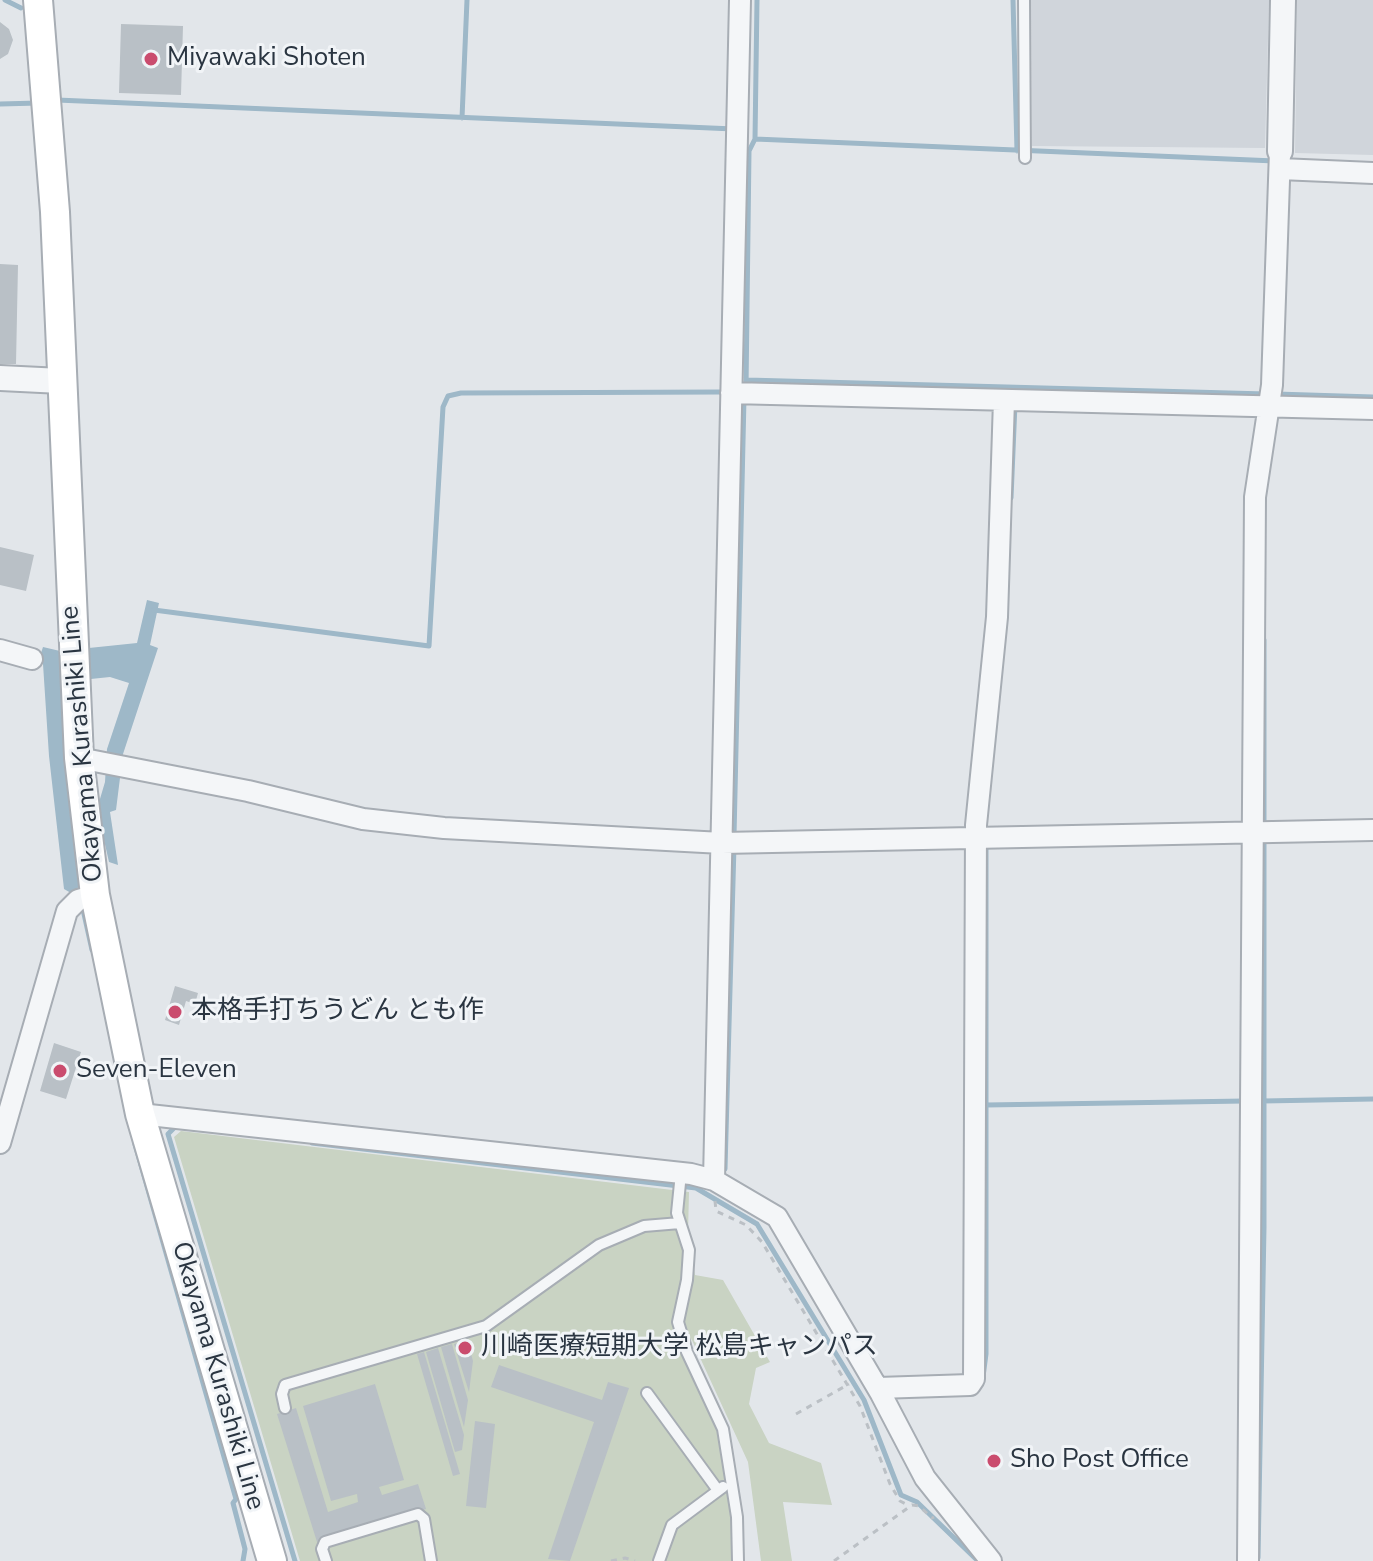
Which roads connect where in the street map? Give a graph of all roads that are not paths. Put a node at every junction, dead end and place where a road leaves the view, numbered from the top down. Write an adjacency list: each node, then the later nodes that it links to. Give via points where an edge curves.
1 (38, 0): 9 (main road, Okayama Kurashiki Line, via 55,212)
2 (740, 0): 10 (street)
3 (1024, 0): 5 (lane)
4 (1283, 0): 6 (street)
5 (1025, 152)
6 (1280, 162): 7 (street); 11 (street)
7 (1373, 173)
8 (0, 378): 9 (street)
9 (61, 381): 16 (main road, Okayama Kurashiki Line)
10 (740, 393): 12 (street); 20 (street)
11 (1271, 397): 12 (street); 13 (street); 18 (street, via 1255,497)
12 (1011, 400): 19 (street)
13 (1373, 409)
14 (0, 650): 15 (street)
15 (32, 659)
16 (79, 758): 20 (street, via 363,819); 21 (main road, Okayama Kurashiki Line)
17 (1373, 830): 18 (street)
18 (1260, 832): 19 (street); 38 (street)
19 (983, 837): 20 (street); 28 (street, via 974,1379 970,1385)
20 (730, 843): 24 (street)
21 (85, 898): 22 (main road, Okayama Kurashiki Line); 23 (street, via 67,911)
22 (140, 1114): 25 (street); 32 (main road, Okayama Kurashiki Line)
23 (0, 1143)
24 (714, 1180): 25 (street); 28 (street, via 777,1217)
25 (680, 1181): 26 (lane)
26 (680, 1223): 29 (lane, via 644,1226 599,1245 486,1326 285,1385); 30 (lane, via 689,1250 678,1322 723,1429)
27 (647, 1393): 31 (lane)
28 (881, 1394): 37 (street, via 925,1478)
29 (285, 1408)
30 (731, 1483): 31 (lane); 36 (lane)
31 (717, 1489): 35 (lane, via 672,1525)
32 (272, 1561)
33 (326, 1561): 34 (lane, via 325,1542 418,1514 424,1519)
34 (431, 1561)
35 (659, 1561)
36 (738, 1561)
37 (991, 1561)
38 (1248, 1561)

